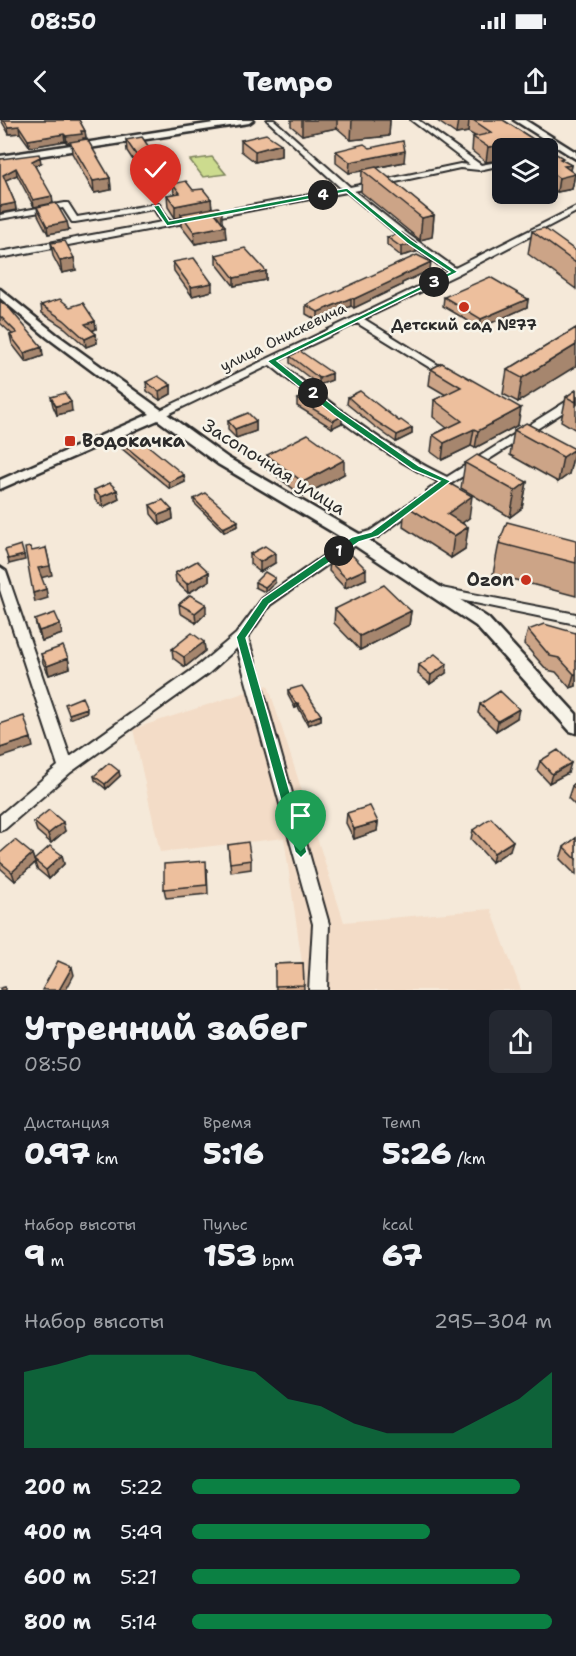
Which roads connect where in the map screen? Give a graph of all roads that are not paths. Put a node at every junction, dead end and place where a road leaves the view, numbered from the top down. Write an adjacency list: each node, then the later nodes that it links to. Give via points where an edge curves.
1 (249, 120): 8 (street)
2 (270, 120): 14 (street)
3 (414, 120): 9 (street)
4 (515, 123): 5 (main road); 6 (main road)
5 (533, 138)
6 (576, 156)
7 (558, 157): 13 (main road)
8 (0, 159)
9 (467, 159): 11 (street); 12 (street)
10 (492, 165): 12 (street)
11 (460, 166): 12 (street); 14 (street)
12 (479, 168)
13 (576, 169)
14 (347, 190): 17 (street); 19 (street, via 409,241)
15 (576, 209): 19 (street, улица Онискевича)
16 (0, 217): 17 (street, via 65,205 75,220 156,206)
17 (167, 224): 18 (street)
18 (0, 255)
19 (455, 272): 21 (street, улица Онискевича)
20 (0, 292): 25 (street, Засопочная улица)
21 (357, 320): 22 (street, улица Онискевича); 23 (street)
22 (271, 361): 25 (street, улица Онискевича); 26 (street, via 416,468)
23 (459, 382)
24 (576, 400): 26 (street, via 529,424)
25 (158, 415): 27 (street, улица Онискевича); 28 (street, Засопочная улица, via 223,461)
26 (446, 481): 28 (street, via 374,534)
27 (0, 485)
28 (356, 540): 30 (street, Засопочная улица); 32 (street, via 266,602)
29 (0, 571): 34 (street)
30 (431, 590): 31 (street); 33 (street, Засопочная улица, via 482,622)
31 (576, 619)
32 (241, 637): 34 (street, via 204,669); 36 (street, via 321,924)
33 (576, 726)
34 (66, 768): 35 (street)
35 (0, 824)
36 (318, 990)

